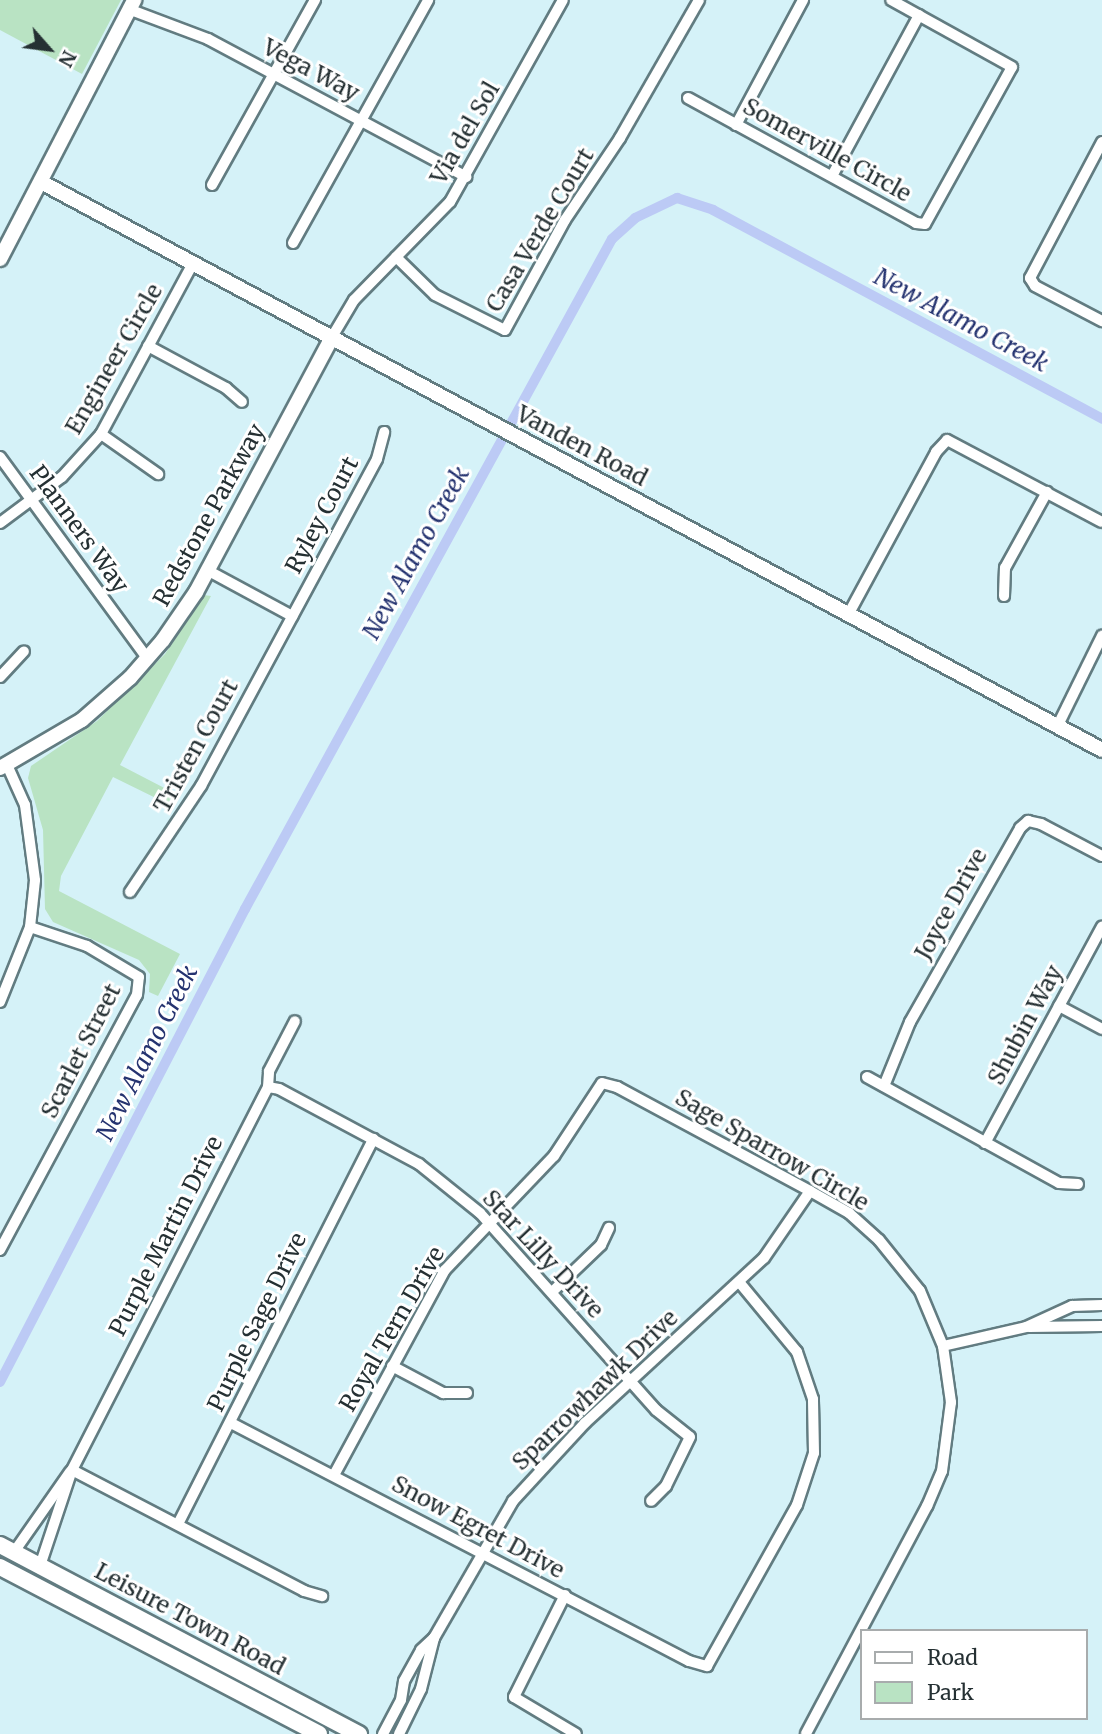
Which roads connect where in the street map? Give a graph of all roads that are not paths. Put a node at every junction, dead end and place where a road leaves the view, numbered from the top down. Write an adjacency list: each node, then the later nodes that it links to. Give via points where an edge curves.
1 (315, 0): 9 (street)
2 (428, 0): 11 (street)
3 (563, 0): 15 (street, Via del Sol)
4 (699, 0): 19 (street, Casa Verde Court, via 620,138 565,220 505,330 435,295)
5 (803, 0): 12 (street)
6 (891, 0): 8 (street, Somerville Circle)
7 (132, 5): 9 (street, Vega Way); 16 (street)
8 (919, 15): 14 (street); 14 (street, Somerville Circle, via 1008,62 1012,67 1009,75 925,224)
9 (275, 75): 11 (street, Vega Way); 17 (street)
10 (688, 98): 12 (street, Somerville Circle)
11 (363, 121): 15 (street, Vega Way); 18 (street)
12 (736, 125): 14 (street, Somerville Circle)
13 (1102, 142): 22 (street, via 1030,278 1035,286)
14 (832, 176)
15 (466, 177): 19 (street, Via del Sol, via 450,202)
16 (41, 182): 20 (street); 21 (street, Vanden Road)
17 (212, 185)
18 (293, 243)
19 (396, 257): 23 (street, Via del Sol, via 354,300)
20 (0, 259)
21 (193, 263): 23 (street, Vanden Road); 24 (street, Engineer Circle)
22 (1102, 321)
23 (332, 337): 34 (street, Redstone Parkway); 36 (street, Vanden Road)
24 (148, 346): 25 (street); 27 (street, Engineer Circle)
25 (242, 402)
26 (384, 432): 37 (street, Ryley Court, via 377,458)
27 (101, 434): 29 (street); 31 (street, Engineer Circle)
28 (0, 457): 31 (street, Planners Way)
29 (158, 474)
30 (1047, 492): 32 (street); 35 (street, via 1005,568); 36 (street, via 947,440 936,452)
31 (35, 499): 33 (street, Engineer Circle); 41 (street, Planners Way)
32 (1102, 522)
33 (0, 523)
34 (208, 570): 37 (street); 41 (street, Redstone Parkway, via 180,618)
35 (1004, 596)
36 (848, 615): 43 (street, Vanden Road)
37 (292, 616): 47 (street, Tristen Court, via 201,786)
38 (1102, 636): 40 (street)
39 (24, 651): 42 (street)
40 (1098, 651): 43 (street)
41 (148, 659): 45 (street, Redstone Parkway, via 82,720)
42 (0, 677)
43 (1058, 727): 44 (street, Vanden Road)
44 (1102, 750)
45 (4, 767): 48 (street, via 33,840 36,880)
46 (1102, 856): 56 (street, Joyce Drive, via 1041,824 1028,821 1020,828 910,1021)
47 (130, 892)
48 (30, 927): 50 (street); 64 (street, Scarlet Street, via 87,946 139,977 136,995)
49 (1102, 927): 51 (street, Shubin Way)
50 (0, 1002)
51 (1059, 1006): 53 (street); 59 (street, Shubin Way)
52 (295, 1021): 57 (street, Purple Martin Drive, via 269,1071)
53 (1102, 1029)
54 (867, 1077): 56 (street)
55 (602, 1083): 61 (street, Sage Sparrow Circle); 62 (street, Royal Tern Drive, via 554,1156)
56 (884, 1086): 59 (street)
57 (268, 1087): 58 (street, Star Lilly Drive, via 279,1088); 75 (street, Purple Martin Drive)
58 (373, 1139): 62 (street, Star Lilly Drive, via 419,1164); 74 (street, Purple Sage Drive, via 277,1322)
59 (985, 1143): 60 (street, via 1059,1183)
60 (1078, 1184)
61 (810, 1191): 65 (street, Sparrowhawk Drive, via 784,1233); 70 (street, Sage Sparrow Circle, via 849,1213 903,1266 920,1291)
62 (489, 1222): 66 (street, Star Lilly Drive); 71 (street, Royal Tern Drive, via 445,1270)
63 (609, 1228): 66 (street, via 601,1245)
64 (0, 1250)
65 (740, 1282): 72 (street, Sparrowhawk Drive); 83 (street, Snow Egret Drive, via 797,1352 813,1399 814,1453 797,1504 707,1666 689,1661)
66 (552, 1292): 72 (street, Star Lilly Drive)
67 (1102, 1305): 69 (street, via 1072,1306)
68 (1102, 1326): 69 (street)
69 (1026, 1327): 70 (street)
70 (943, 1346): 85 (street, Sage Sparrow Circle, via 951,1402 942,1471)
71 (392, 1366): 73 (street, via 443,1393); 76 (street, Royal Tern Drive)
72 (631, 1381): 77 (street, Star Lilly Drive, via 656,1410 690,1437 666,1486); 80 (street, Sparrowhawk Drive, via 548,1461 513,1501)
73 (467, 1393)
74 (231, 1423): 76 (street, Snow Egret Drive); 78 (street, Purple Sage Drive)
75 (72, 1470): 78 (street); 79 (street, Purple Martin Drive, via 55,1487 33,1531); 81 (street, Purple Martin Drive)
76 (334, 1475): 80 (street, Snow Egret Drive)
77 (651, 1501)
78 (178, 1524): 84 (street, via 304,1591)
79 (7, 1549): 81 (main road, Leisure Town Road)
80 (481, 1551): 83 (street, Snow Egret Drive); 87 (street, Sparrowhawk Drive)
81 (40, 1566): 89 (main road, Leisure Town Road)
82 (0, 1567): 88 (main road, Leisure Town Road)
83 (565, 1595): 92 (street, via 514,1697)
84 (322, 1596)
85 (860, 1629)
86 (860, 1630): 93 (street, Sage Sparrow Circle)
87 (434, 1638): 90 (street, Sparrowhawk Drive, via 421,1650 404,1681 401,1700); 91 (street, Sparrowhawk Drive, via 421,1689)
88 (319, 1734)
89 (359, 1734)
90 (383, 1734)
91 (399, 1734)
92 (576, 1734)
93 (806, 1734)

